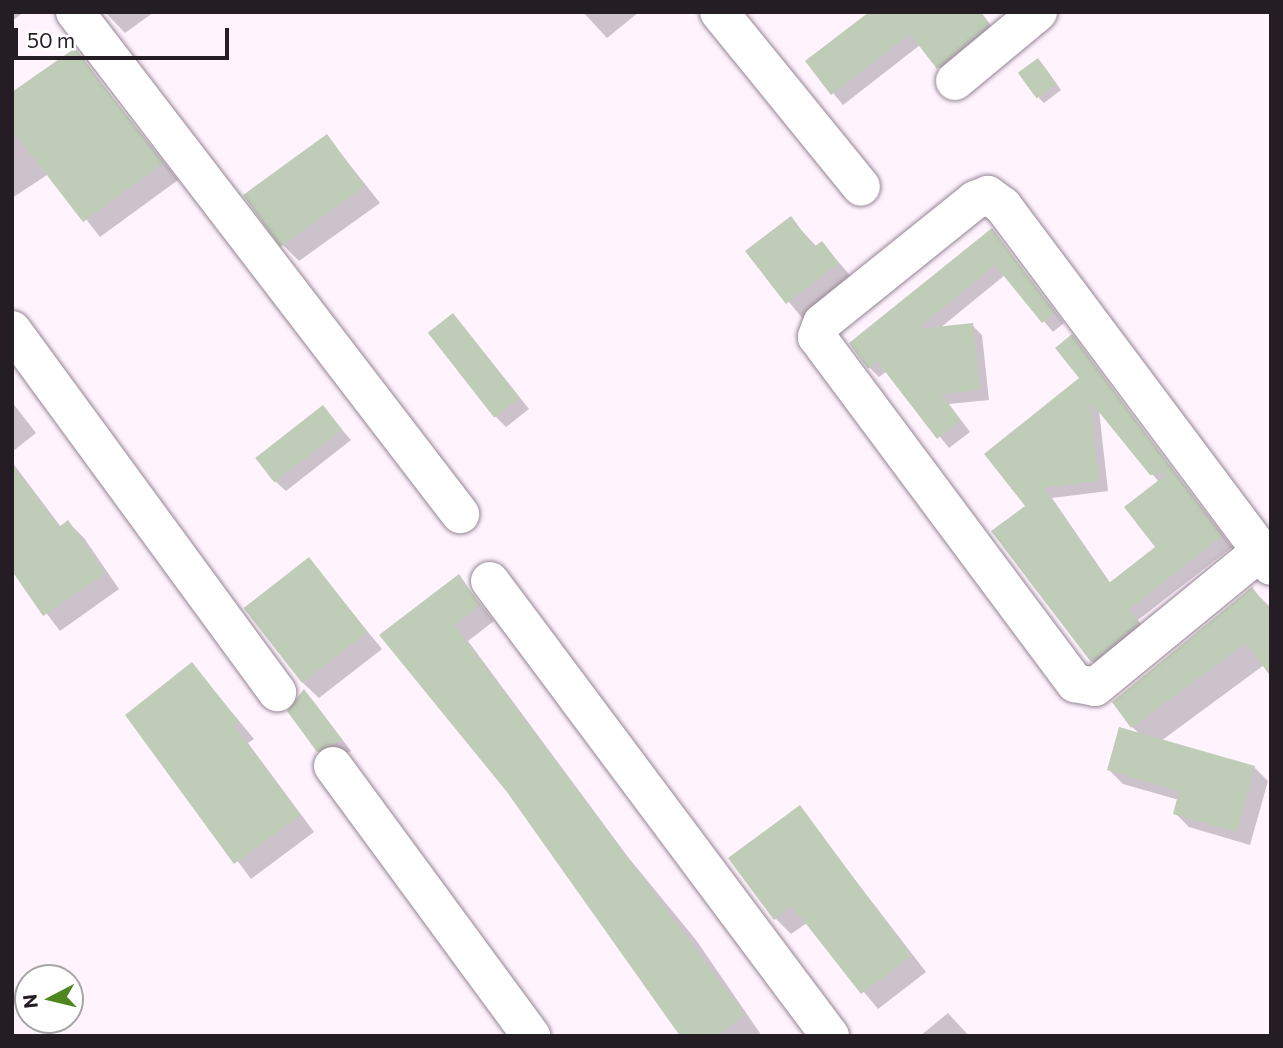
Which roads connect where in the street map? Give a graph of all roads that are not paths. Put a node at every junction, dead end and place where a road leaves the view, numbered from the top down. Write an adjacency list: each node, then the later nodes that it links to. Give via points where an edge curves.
1 (75, 12): 7 (street)
2 (719, 12): 5 (street)
3 (1038, 12): 4 (street)
4 (955, 81)
5 (861, 187)
6 (12, 330): 10 (street)
7 (460, 514)
8 (1266, 558): 8 (street, via 1095,687 1074,683 817,337 822,323 975,200 988,195 1003,206)
9 (490, 582): 13 (street)
10 (277, 692)
11 (333, 766): 12 (street)
12 (531, 1036)
13 (830, 1036)

